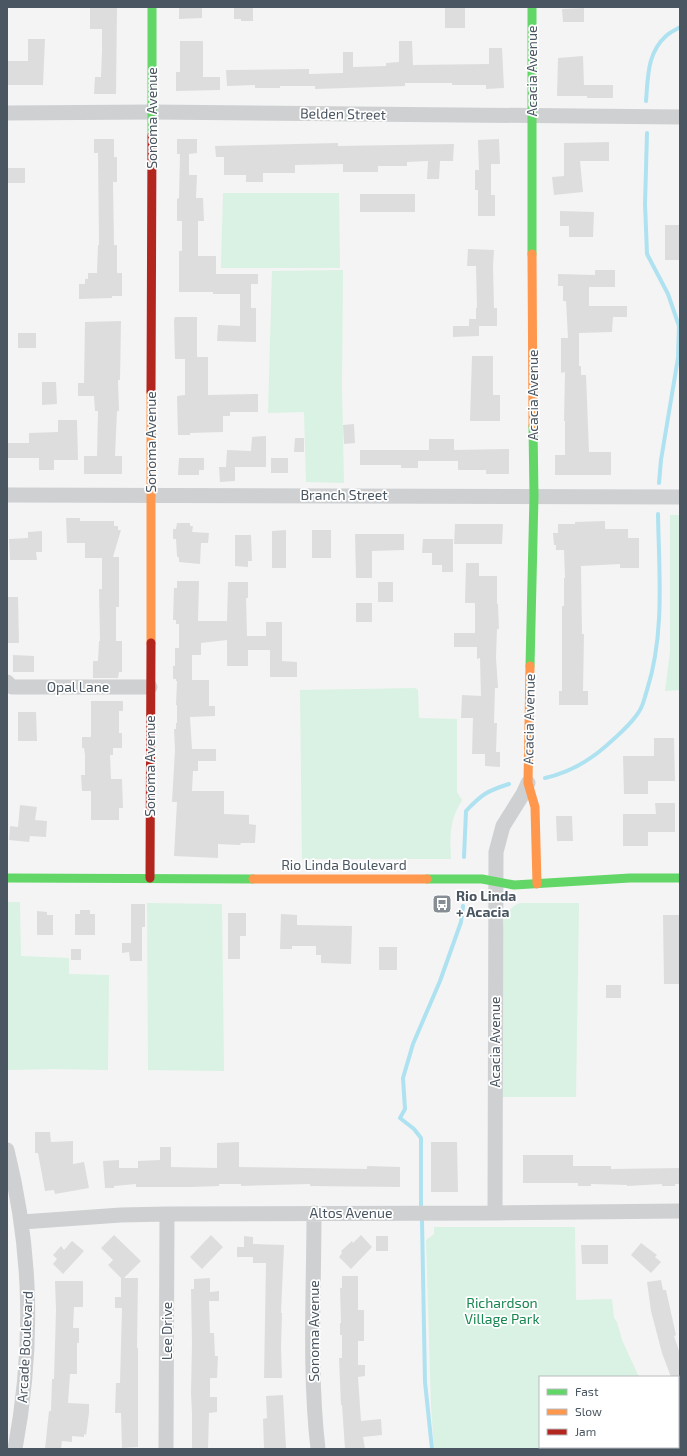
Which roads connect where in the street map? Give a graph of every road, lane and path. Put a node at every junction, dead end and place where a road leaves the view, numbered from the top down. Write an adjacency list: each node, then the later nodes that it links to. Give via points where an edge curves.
1 (152, 7): 3 (street, Sonoma Avenue)
2 (532, 7): 5 (street, Acacia Avenue)
3 (152, 112): 4 (street, Belden Street); 5 (street, Belden Street); 8 (street, Sonoma Avenue)
4 (7, 113)
5 (532, 116): 6 (street, Belden Street); 9 (street, Acacia Avenue)
6 (680, 117)
7 (7, 495): 8 (street, Branch Street)
8 (151, 495): 9 (street, Branch Street); 12 (street, Sonoma Avenue)
9 (534, 496): 10 (street, Branch Street); 13 (street, Acacia Avenue)
10 (680, 497)
11 (7, 682): 12 (street, Opal Lane, via 12,686)
12 (150, 687): 15 (street, Sonoma Avenue)
13 (528, 783): 17 (street, Acacia Avenue, via 503,826 496,852); 18 (street, Acacia Avenue, via 535,807)
14 (7, 878): 15 (street, Rio Linda Boulevard)
15 (150, 878): 17 (street, Rio Linda Boulevard, via 475,879)
16 (680, 878): 18 (street, Rio Linda Boulevard, via 630,878)
17 (496, 882): 18 (street, Rio Linda Boulevard, via 514,885); 22 (street, Acacia Avenue)
18 (537, 884)
19 (7, 1150): 24 (street, Arcade Boulevard)
20 (680, 1211): 22 (street, Altos Avenue)
21 (314, 1213): 22 (street, Altos Avenue); 23 (street, Altos Avenue); 27 (street, Sonoma Avenue, via 313,1370)
22 (495, 1213)
23 (167, 1214): 24 (street, Altos Avenue); 26 (street, Lee Drive)
24 (22, 1222): 25 (street, Arcade Boulevard, via 28,1280 29,1326 21,1419)
25 (15, 1449)
26 (166, 1449)
27 (318, 1449)

